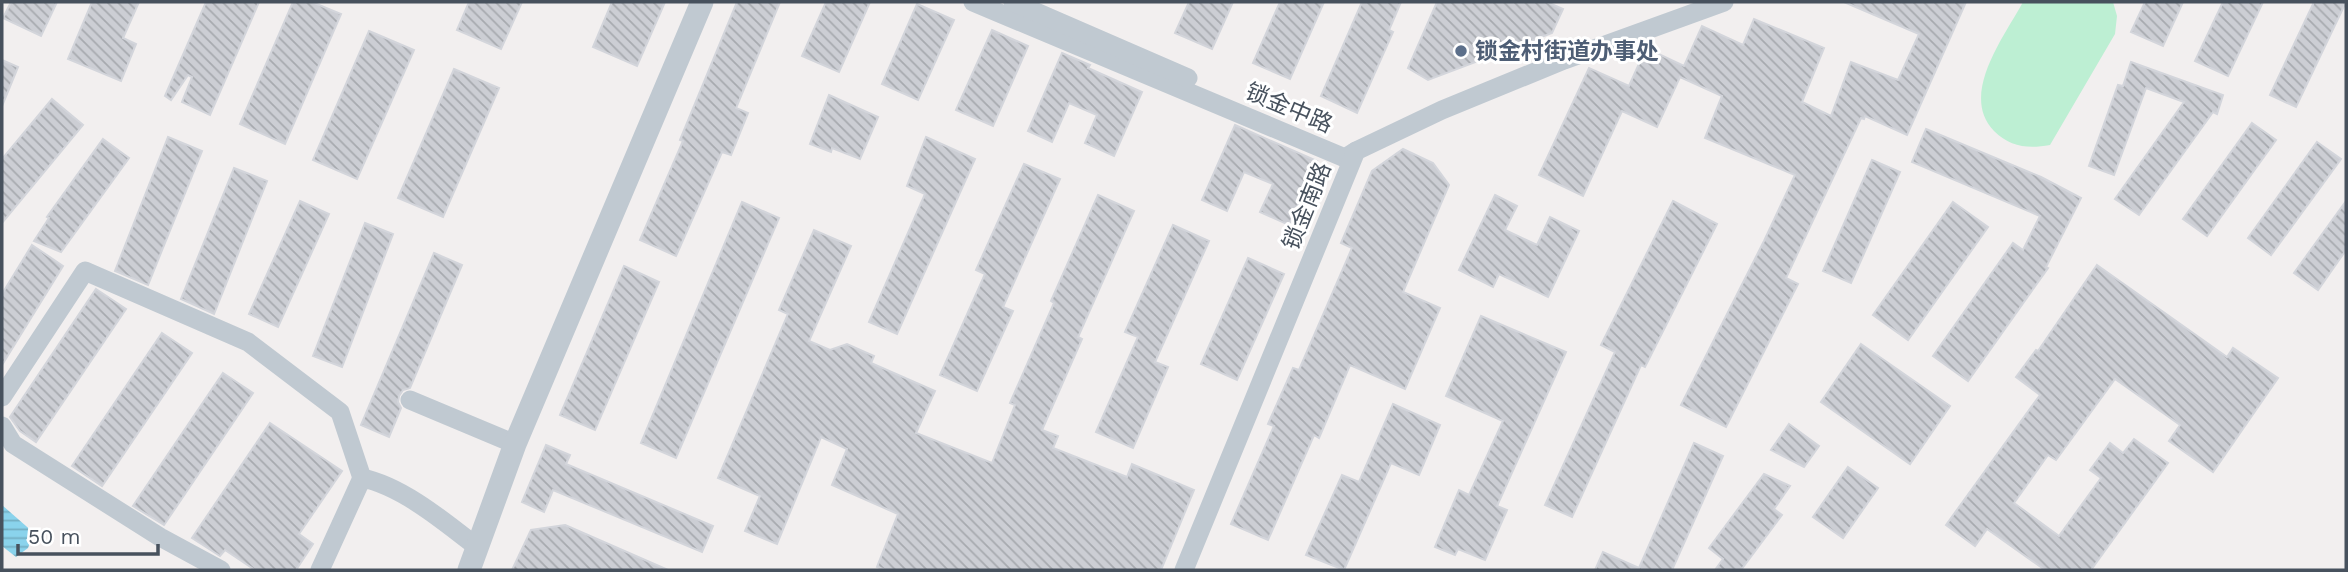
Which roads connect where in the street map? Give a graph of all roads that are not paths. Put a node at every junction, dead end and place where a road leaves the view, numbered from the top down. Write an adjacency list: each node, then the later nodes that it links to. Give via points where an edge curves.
1 (702, 2): 9 (street)
2 (973, 2): 5 (street, 锁金中路, via 1345,158)
3 (1013, 2): 5 (street, 锁金中路)
4 (1724, 2): 5 (street, 锁金南路, via 1563,60)
5 (1356, 151): 15 (street, 锁金南路)
6 (2, 397): 10 (street, via 85,271 248,342 340,412)
7 (410, 400): 9 (street)
8 (2, 426): 12 (street, via 13,443 160,537)
9 (515, 444): 11 (street)
10 (362, 478): 11 (street, via 380,482 439,517); 13 (street)
11 (477, 547): 14 (street)
12 (221, 570)
13 (320, 570)
14 (469, 570)
15 (1184, 570)

